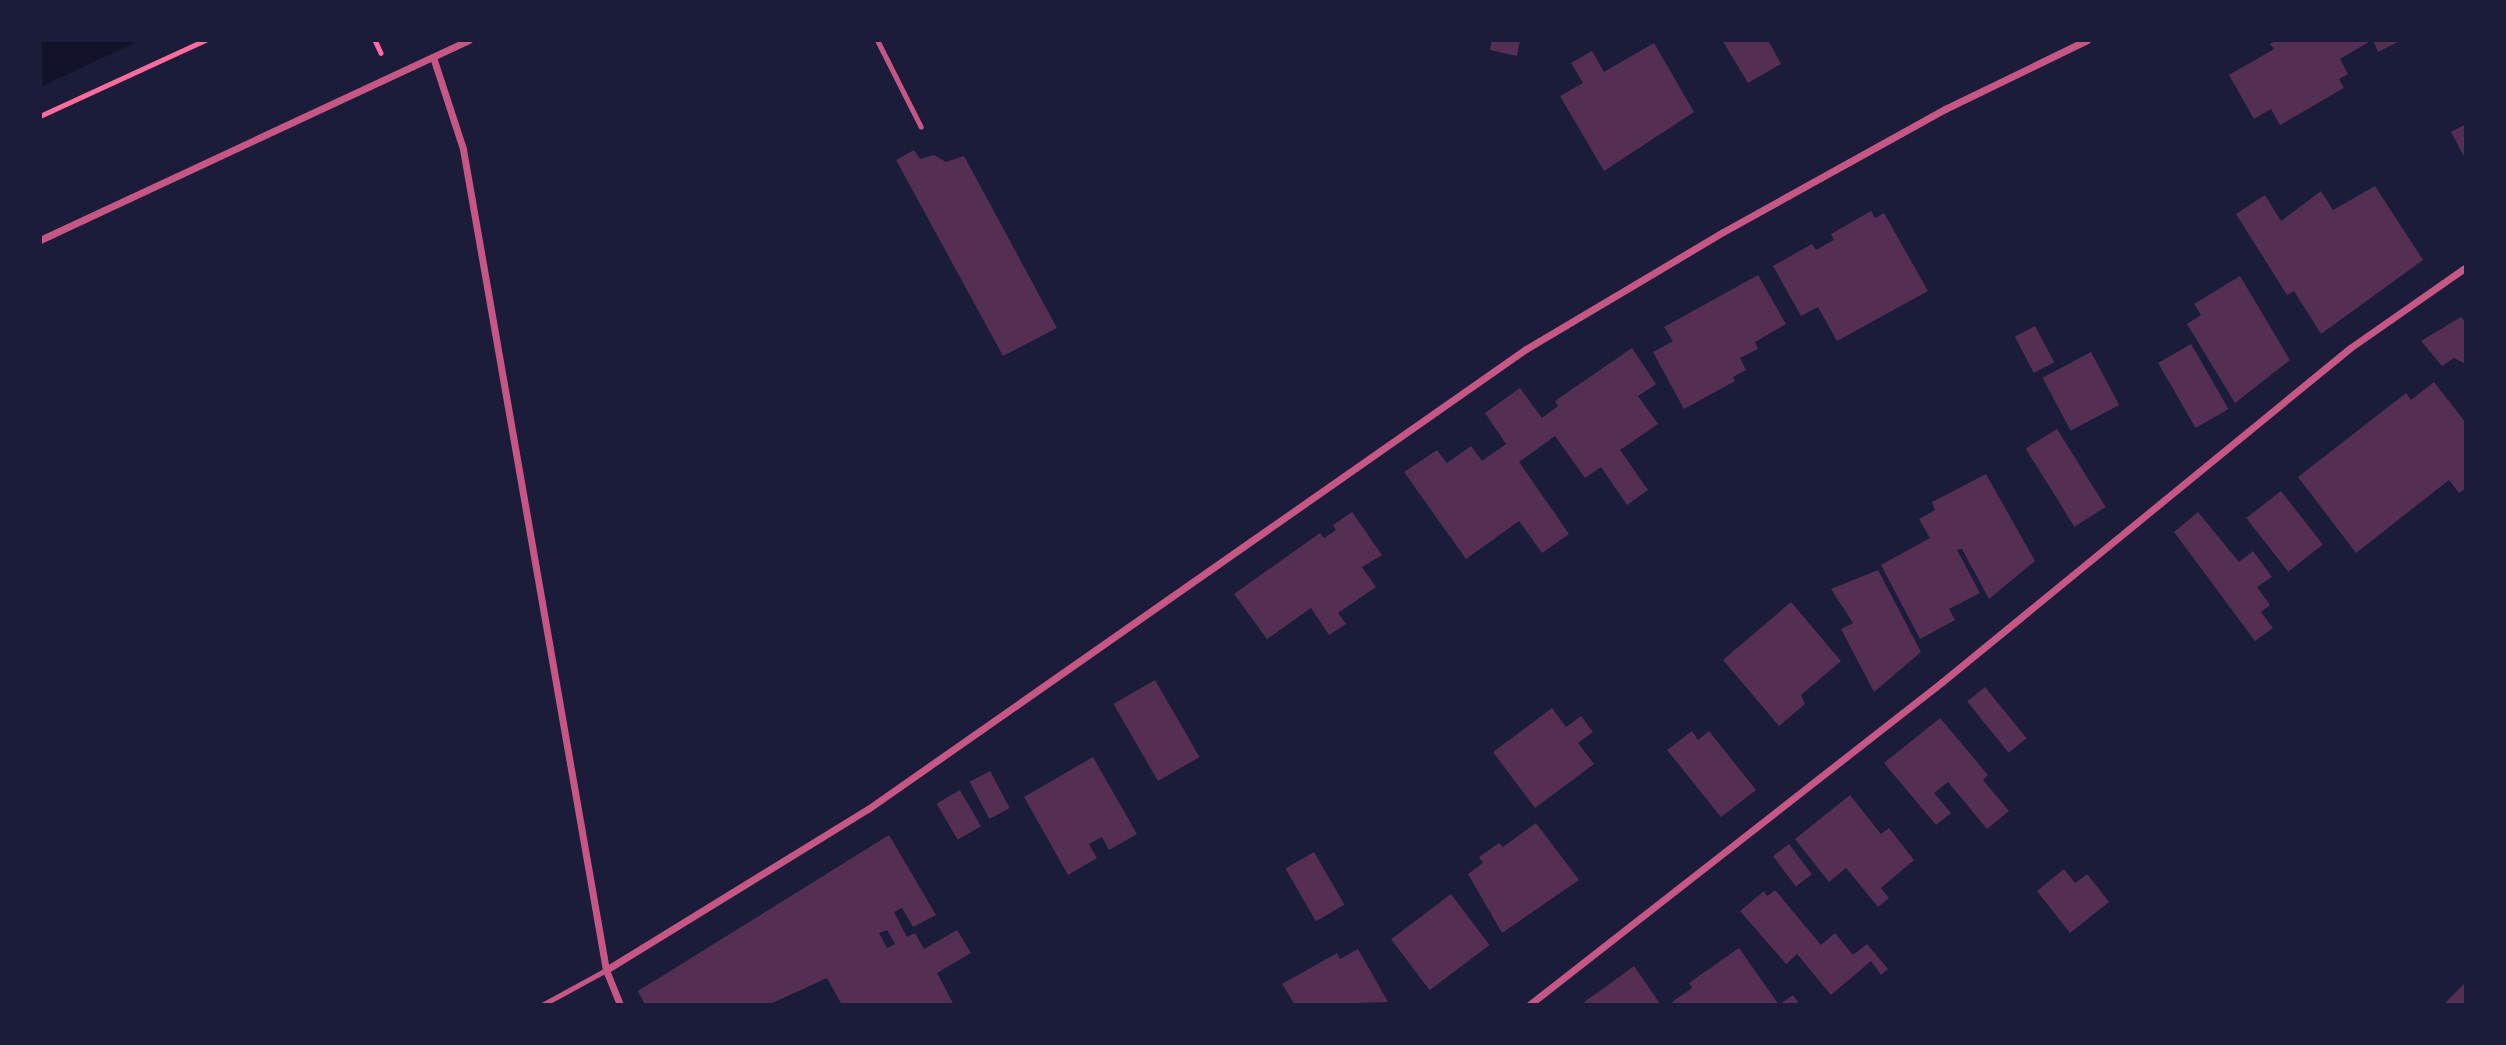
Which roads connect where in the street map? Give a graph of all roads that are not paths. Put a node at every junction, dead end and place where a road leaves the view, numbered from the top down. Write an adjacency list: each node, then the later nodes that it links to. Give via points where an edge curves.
1 (469, 40): 4 (street)
2 (877, 40): 5 (lane)
3 (2087, 40): 8 (street, via 1945,109 1723,232 1526,349 868,809)
4 (433, 57): 6 (street); 8 (street, via 463,149)
5 (921, 127)
6 (40, 240)
7 (2466, 267): 11 (street, via 2350,348 1942,681)
8 (606, 970): 9 (lane); 10 (street)
9 (542, 1005)
10 (620, 1005)
11 (1529, 1005)

